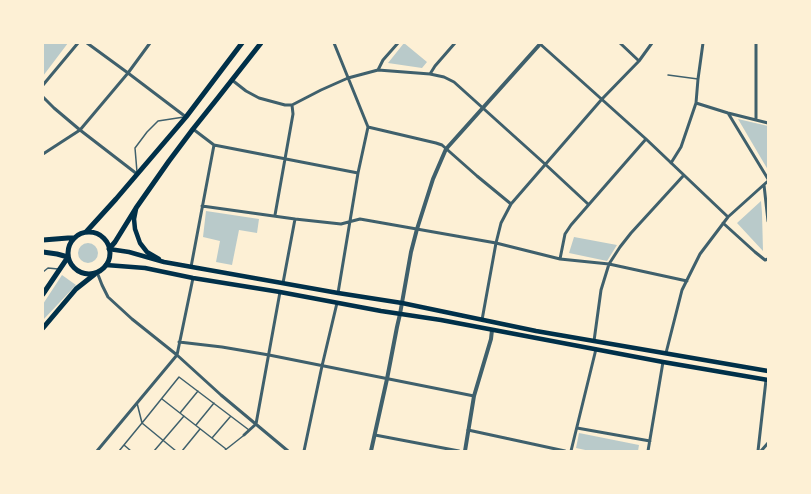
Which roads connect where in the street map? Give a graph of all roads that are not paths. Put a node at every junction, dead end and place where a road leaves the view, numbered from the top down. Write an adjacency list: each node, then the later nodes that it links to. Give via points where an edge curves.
1 (78, 43): 22 (street)
2 (86, 43): 16 (street)
3 (150, 43): 16 (street)
4 (242, 43): 29 (highway)
5 (261, 43): 21 (highway)
6 (334, 43): 19 (street)
7 (398, 43): 15 (street)
8 (455, 43): 17 (street)
9 (540, 43): 24 (street); 27 (street)
10 (620, 43): 14 (street)
11 (652, 43): 14 (street)
12 (703, 43): 20 (street)
13 (756, 43): 30 (street)
14 (639, 61): 24 (street)
15 (378, 70): 17 (street); 19 (street)
16 (128, 73): 29 (street); 34 (street)
17 (430, 74): 27 (street, via 454,82)
18 (668, 75): 20 (lane)
19 (348, 78): 26 (street); 32 (street)
20 (698, 79): 25 (street)
21 (232, 80): 26 (street, via 259,98); 33 (highway)
22 (43, 85)
23 (43, 97): 34 (street)
24 (602, 99): 35 (street); 41 (street)
25 (696, 103): 28 (street); 40 (street, via 681,147)
26 (292, 105): 39 (street, via 293,114)
27 (483, 108): 37 (street); 41 (street)
28 (728, 113): 30 (street); 45 (street)
29 (186, 117): 43 (highway); 43 (lane, via 158,121 147,132 135,148)
30 (756, 120): 31 (street)
31 (768, 122)
32 (368, 127): 37 (street, via 436,143); 42 (street)
33 (193, 129): 36 (street); 50 (highway)
34 (80, 130): 38 (street); 43 (street)
35 (646, 139): 40 (street); 48 (street)
36 (214, 145): 39 (street); 49 (street)
37 (446, 148): 47 (street); 57 (street)
38 (43, 154)
39 (285, 159): 42 (street); 51 (street)
40 (671, 163): 44 (street)
41 (545, 164): 47 (street); 48 (street)
42 (358, 173): 55 (street)
43 (137, 174): 58 (highway)
44 (684, 175): 52 (street); 68 (street, via 631,233)
45 (768, 180): 46 (street)
46 (764, 185): 52 (street); 54 (street)
47 (511, 204): 61 (street, via 501,224)
48 (588, 204): 65 (street, via 565,234)
49 (202, 206): 51 (street); 70 (street)
50 (136, 208): 62 (highway); 67 (main road, via 135,229 140,243 147,252)
51 (275, 215): 53 (street)
52 (728, 217): 56 (street)
53 (296, 219): 55 (street, via 341,224); 76 (street)
54 (768, 221)
55 (349, 222): 57 (street, via 360,219); 78 (street)
56 (723, 223): 66 (street, via 755,252); 75 (street, via 700,254)
57 (417, 228): 61 (street); 81 (street)
58 (86, 232): 59 (highway); 62 (highway, via 98,234 107,242)
59 (74, 238): 60 (highway); 64 (highway, via 68,250)
60 (43, 240)
61 (496, 243): 65 (street); 83 (street)
62 (109, 249): 67 (main road); 69 (highway)
63 (43, 252): 64 (highway)
64 (68, 257): 71 (highway); 73 (highway, via 79,272)
65 (560, 259): 68 (street)
66 (768, 259)
67 (164, 262): 70 (main road)
68 (609, 264): 75 (street); 86 (street, via 601,290)
69 (106, 265): 73 (highway); 74 (main road, via 145,268)
70 (191, 267): 76 (main road)
71 (60, 269): 72 (lane, via 48,268); 79 (highway)
72 (43, 272)
73 (97, 272): 84 (highway, via 76,289); 91 (street, via 108,297)
74 (193, 278): 77 (main road); 87 (street)
75 (687, 281): 89 (street, via 682,290)
76 (283, 283): 78 (main road)
77 (280, 292): 80 (main road); 90 (street)
78 (338, 293): 81 (main road)
79 (43, 294)
80 (337, 303): 82 (main road); 93 (street)
81 (402, 303): 82 (street); 83 (main road)
82 (400, 314): 85 (main road); 95 (street)
83 (482, 320): 86 (main road)
84 (43, 328)
85 (492, 330): 88 (main road); 98 (street)
86 (594, 341): 89 (main road)
87 (180, 342): 90 (street); 91 (street)
88 (596, 349): 92 (main road); 108 (street)
89 (666, 353): 94 (main road)
90 (269, 355): 93 (street); 106 (street)
91 (177, 356): 100 (street); 106 (street)
92 (663, 362): 96 (main road); 116 (street)
93 (322, 366): 95 (street); 128 (street)
94 (768, 371)
95 (387, 379): 98 (street); 113 (street)
96 (767, 380): 135 (street)
97 (198, 391): 99 (lane, via 180,377); 101 (lane); 102 (lane)
98 (474, 396): 111 (street)
99 (161, 399): 102 (lane); 105 (lane)
100 (137, 403): 105 (lane); 121 (street)
101 (214, 403): 104 (lane); 107 (lane)
102 (180, 413): 103 (lane)
103 (184, 416): 107 (lane); 115 (lane)
104 (231, 416): 110 (lane); 114 (lane)
105 (142, 423): 115 (lane); 118 (lane)
106 (256, 424): 110 (street); 127 (street)
107 (196, 425): 109 (lane)
108 (577, 428): 116 (street); 133 (street)
109 (200, 429): 114 (lane); 126 (lane)
110 (248, 430): 112 (street)
111 (468, 430): 120 (street); 131 (street)
112 (244, 435): 119 (lane)
113 (375, 435): 129 (street); 130 (street)
114 (212, 438): 119 (lane)
115 (164, 441): 124 (lane); 125 (lane)
116 (650, 441): 134 (street)
117 (768, 443): 135 (street)
118 (124, 445): 122 (lane); 123 (lane)
119 (225, 450)
120 (555, 450): 132 (street)
121 (97, 451)
122 (119, 451)
123 (131, 451)
124 (154, 451)
125 (176, 451)
126 (182, 451)
127 (288, 451)
128 (304, 451)
129 (371, 451)
130 (459, 451)
131 (465, 451)
132 (565, 451)
133 (571, 451)
134 (648, 451)
135 (760, 451)

